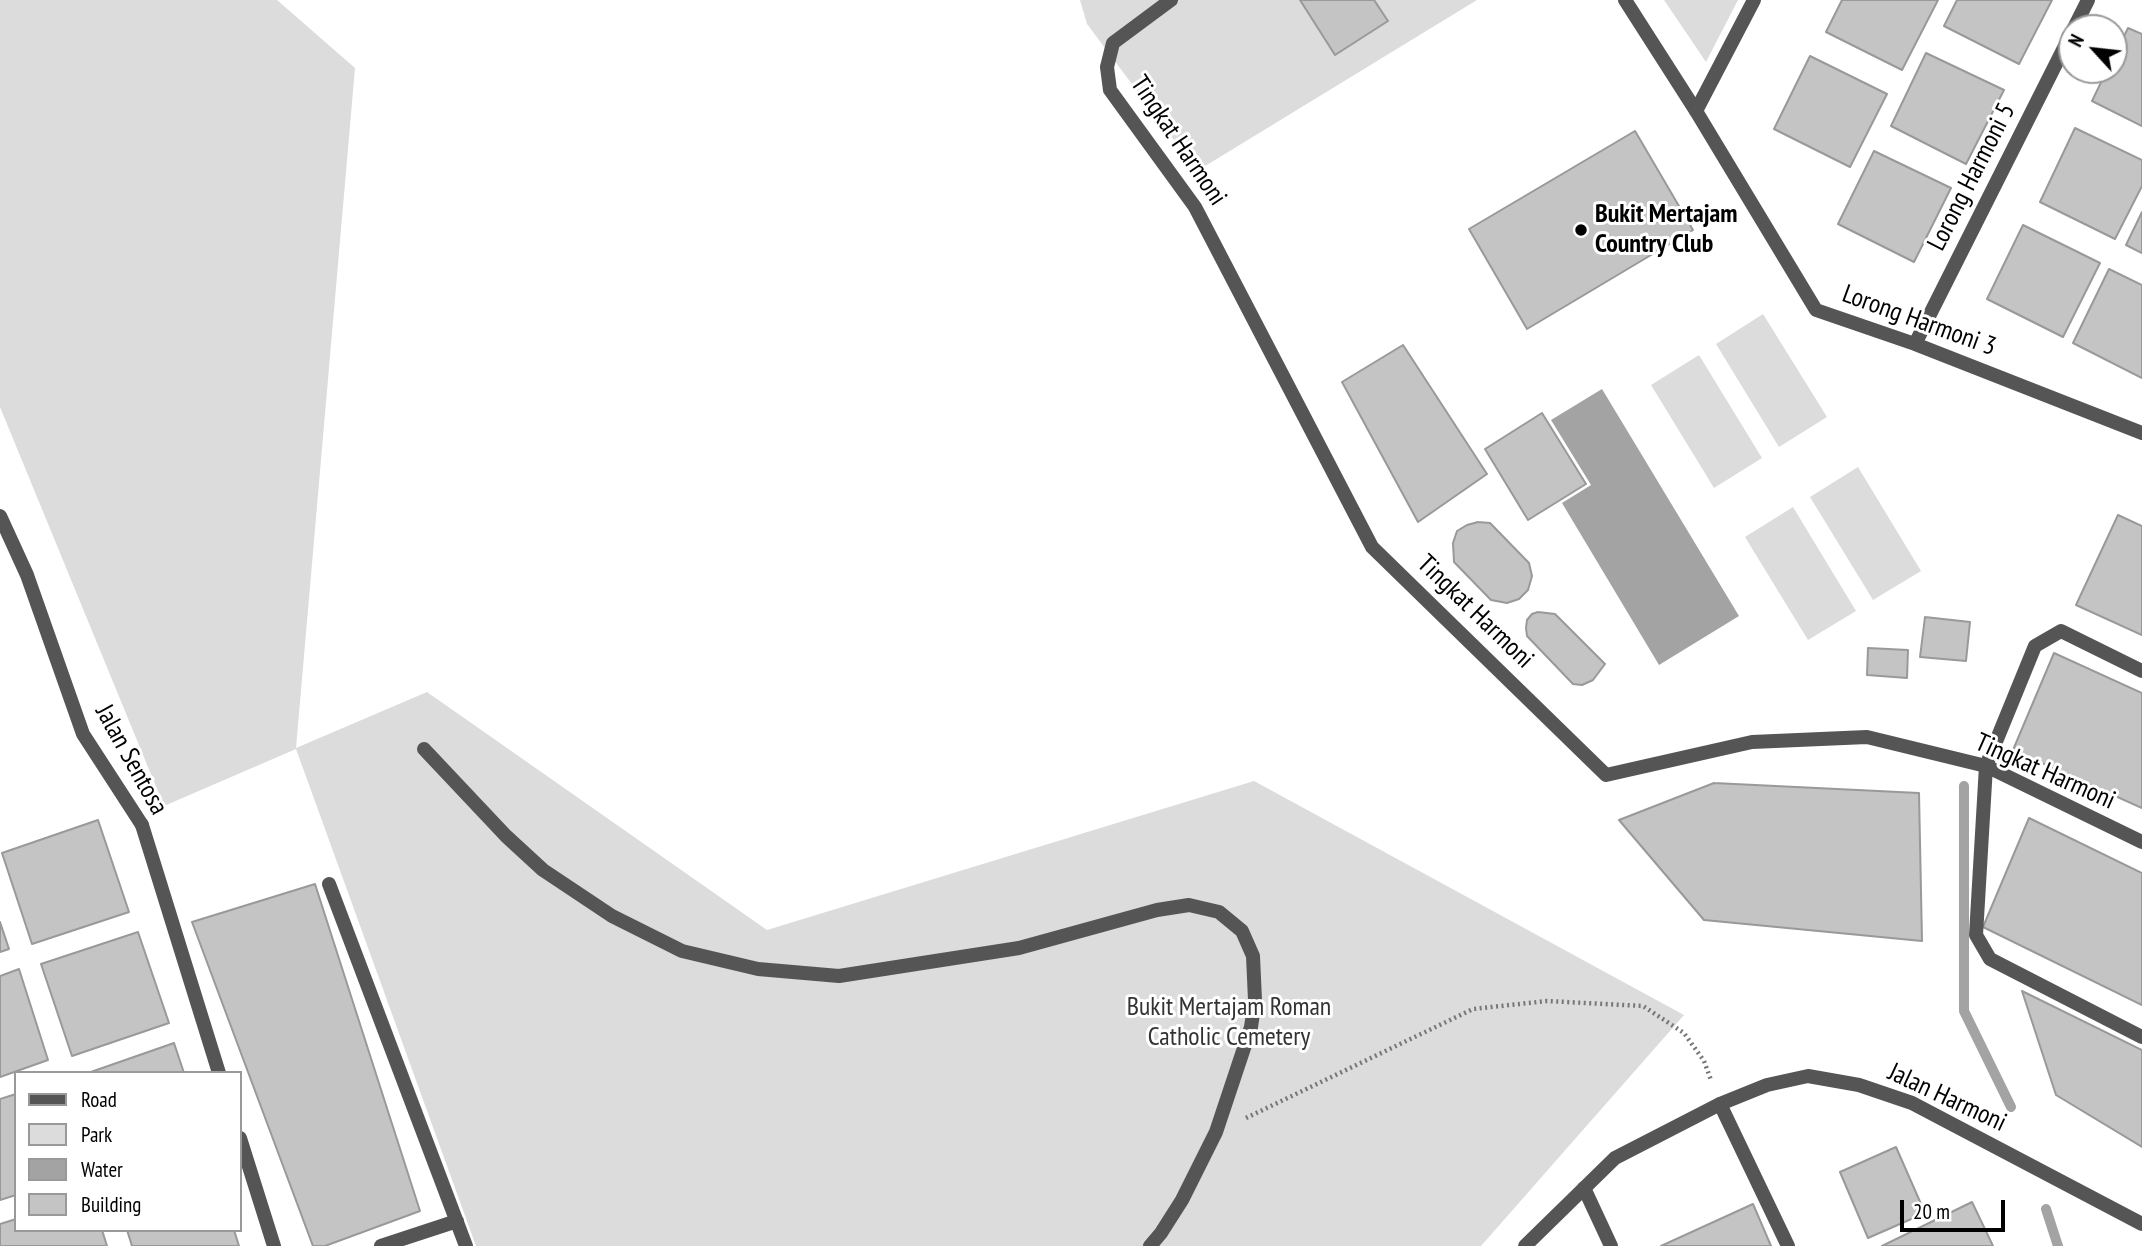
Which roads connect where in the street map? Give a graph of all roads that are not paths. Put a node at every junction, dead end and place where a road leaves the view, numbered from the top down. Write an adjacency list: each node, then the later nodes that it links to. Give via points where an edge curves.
1 (1171, 0): 11 (street, Tingkat Harmoni, via 1113,43 1107,67 1110,90 1195,208 1372,547 1606,775 1752,742 1867,737)
2 (1625, 0): 5 (street, Lorong Harmoni 3)
3 (1754, 0): 5 (street)
4 (2058, 60): 6 (street, Lorong Harmoni 5)
5 (1696, 111): 6 (street, Lorong Harmoni 3, via 1816,310)
6 (1915, 344): 7 (street, Lorong Harmoni 3)
7 (2142, 433)
8 (0, 516): 15 (street, Jalan Sentosa, via 27,575 83,734 142,825)
9 (2142, 671): 11 (street, via 2061,631 2035,646)
10 (424, 749): 24 (street, via 534,862 612,916 682,951 758,969 838,976 1019,948 1157,910 1189,905 1219,912 1242,931 1253,956 1251,1027 1216,1132 1182,1200)
11 (1986, 766): 12 (street, Tingkat Harmoni); 14 (street, via 1976,935 1990,959)
12 (2142, 842)
13 (329, 884): 19 (street)
14 (2142, 1037)
15 (218, 1071)
16 (1720, 1104): 18 (street, Jalan Harmoni, via 1615,1158); 20 (street, Jalan Harmoni, via 1768,1085 1808,1076 1859,1085 1912,1103); 27 (street)
17 (242, 1144): 21 (street)
18 (1584, 1188): 25 (street, Jalan Harmoni); 26 (street)
19 (457, 1221): 22 (street); 23 (street)
20 (2142, 1224)
21 (274, 1246)
22 (381, 1246)
23 (466, 1246)
24 (1150, 1246)
25 (1525, 1246)
26 (1611, 1246)
27 (1788, 1246)

